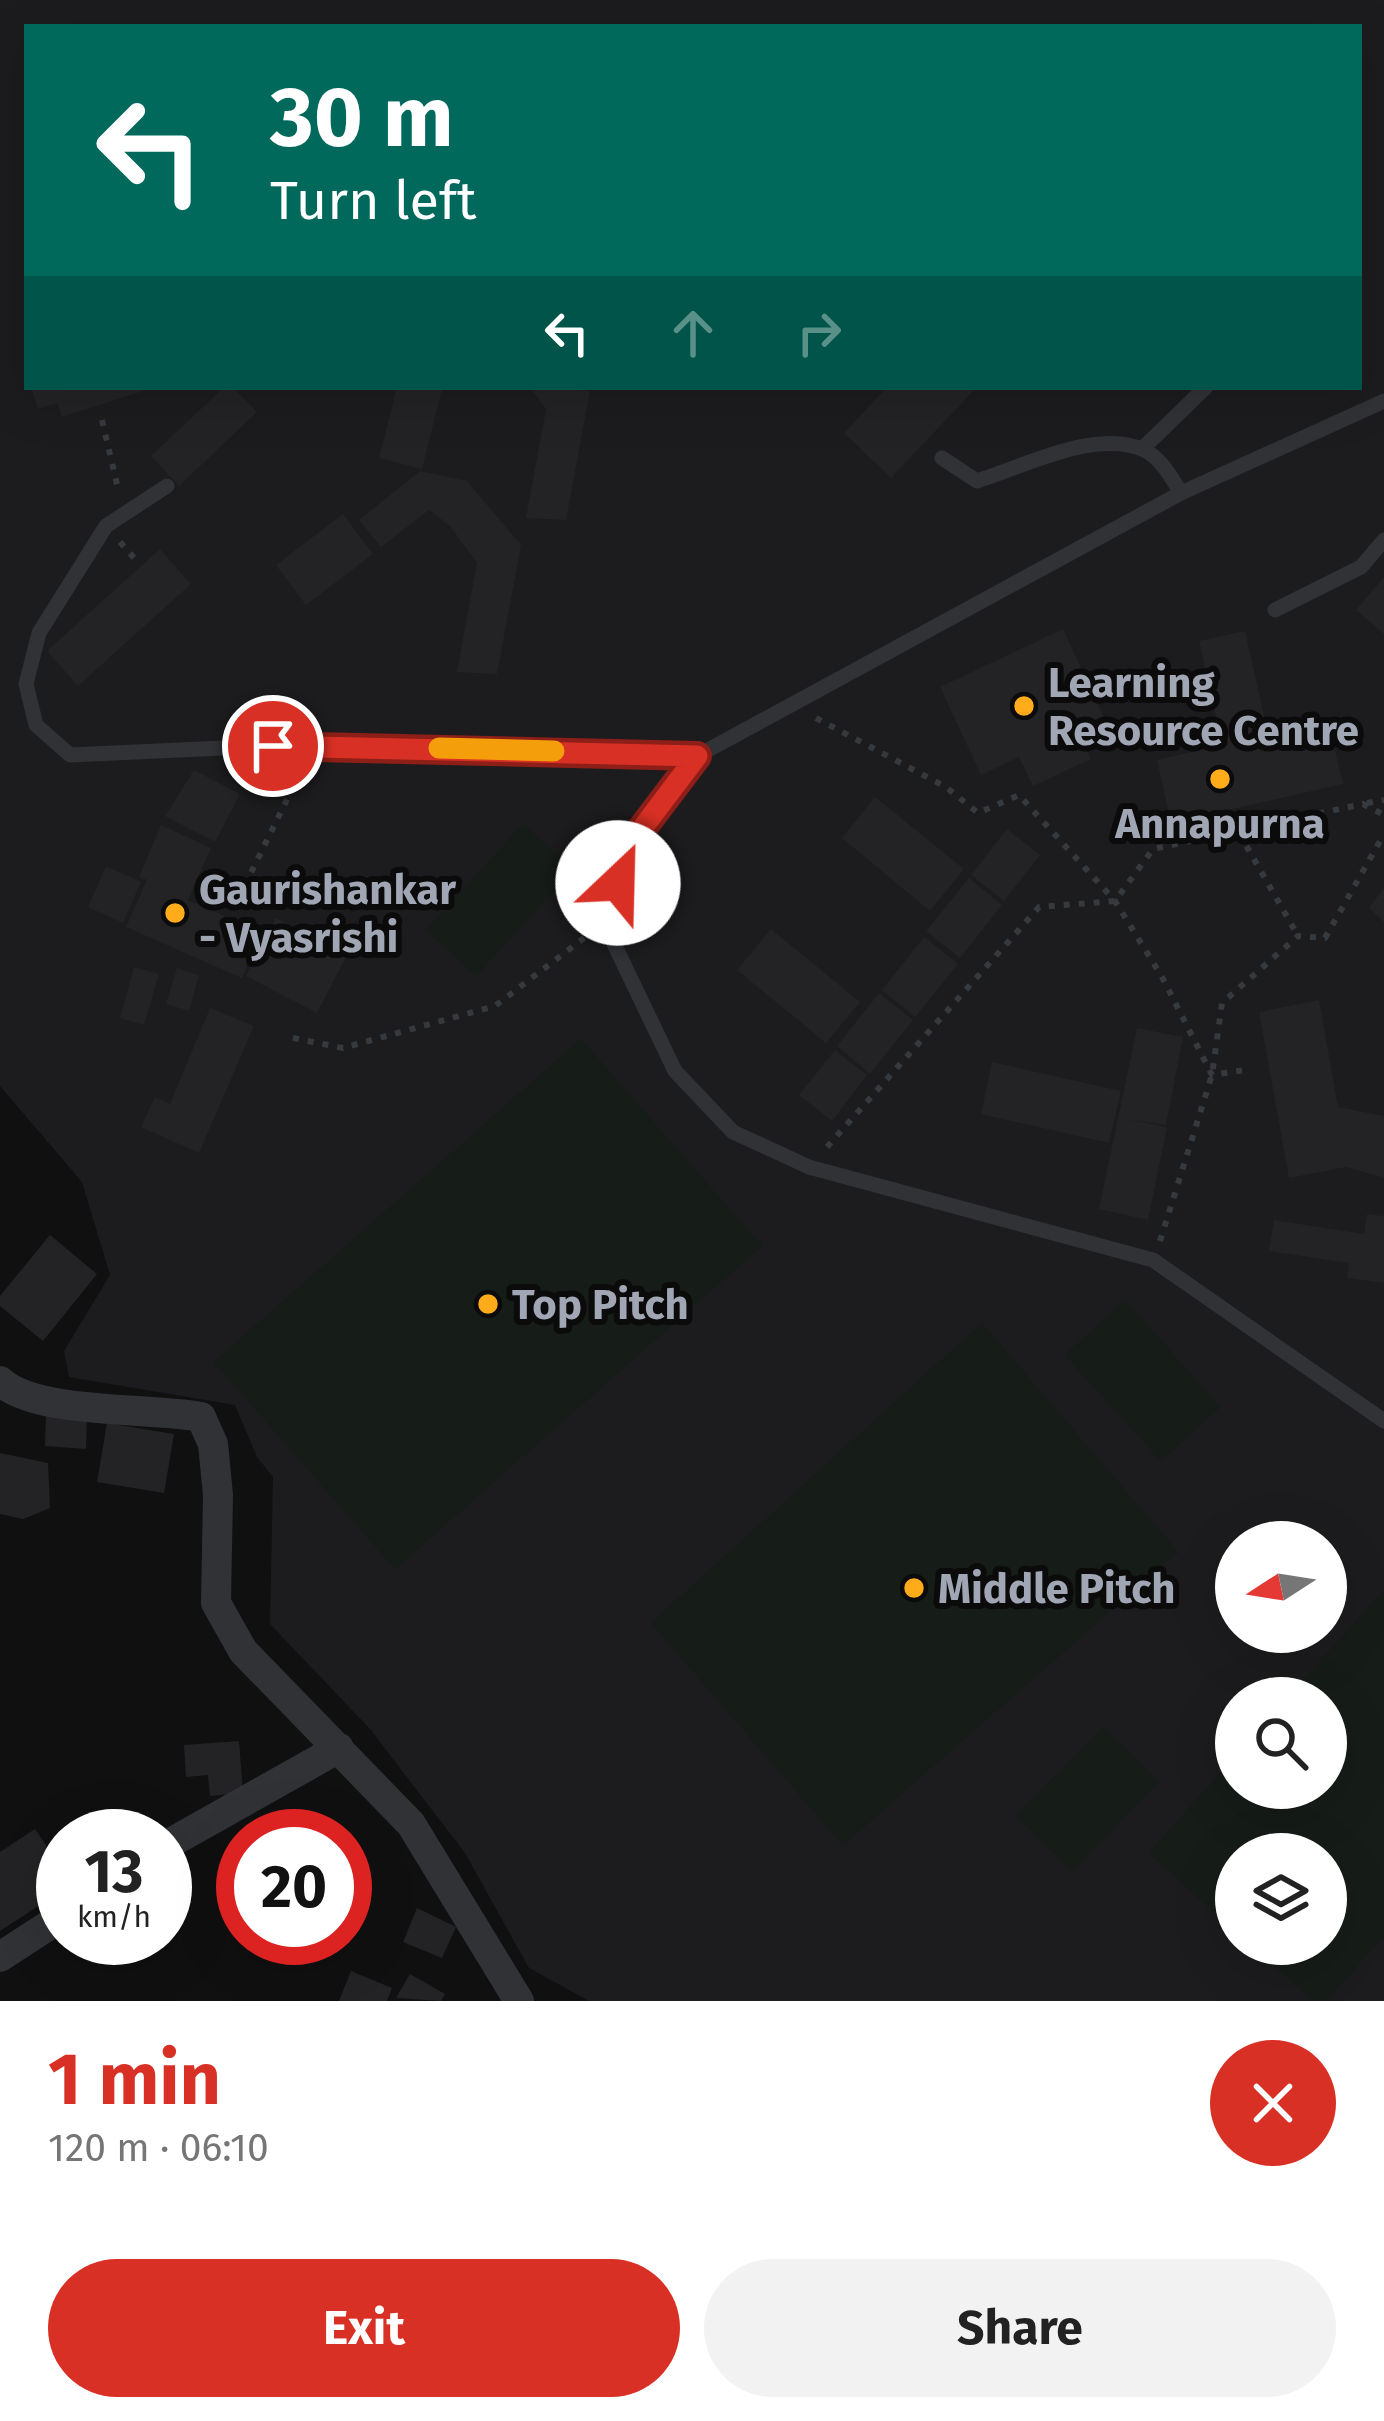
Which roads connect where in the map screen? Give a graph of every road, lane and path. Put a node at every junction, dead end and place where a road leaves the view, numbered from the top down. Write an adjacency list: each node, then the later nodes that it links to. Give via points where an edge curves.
1 (1203, 390): 4 (lane)
2 (1384, 401): 7 (lane)
3 (102, 420): 8 (path)
4 (1142, 449): 5 (lane, via 1097,444 977,482); 7 (lane)
5 (942, 458)
6 (167, 486): 8 (lane)
7 (1181, 493): 11 (lane)
8 (124, 514): 12 (lane, via 106,526 39,633 26,684 36,725 70,755)
9 (1384, 540): 10 (lane, via 1361,568)
10 (1275, 610)
11 (788, 703): 13 (lane); 20 (path, via 946,787 978,814 1019,795)
12 (314, 744): 13 (lane); 19 (path)
13 (697, 756): 21 (lane, via 632,842)
14 (1384, 800): 15 (path)
15 (1364, 804): 16 (path); 17 (path)
16 (1384, 814)
17 (1239, 832): 20 (path, via 1153,849); 22 (path)
18 (1384, 834): 22 (path, via 1325,938)
19 (238, 899)
20 (1115, 902): 25 (path); 26 (path, via 1040,908)
21 (604, 923): 23 (path, via 495,1006 343,1048); 26 (lane, via 676,1071 733,1132)
22 (1298, 936): 25 (path, via 1222,1003)
23 (292, 1038)
24 (1245, 1070): 25 (path)
25 (1212, 1075): 27 (path)
26 (809, 1166): 27 (lane)
27 (1153, 1261): 29 (lane)
28 (0, 1381): 30 (street, via 65,1407 155,1408 201,1418 213,1444 218,1495 216,1603 244,1651)
29 (1384, 1421)
30 (339, 1748): 31 (street); 34 (street, via 411,1824)
31 (192, 1831)
32 (36, 1934): 33 (street)
33 (0, 1957)
34 (519, 2001)

